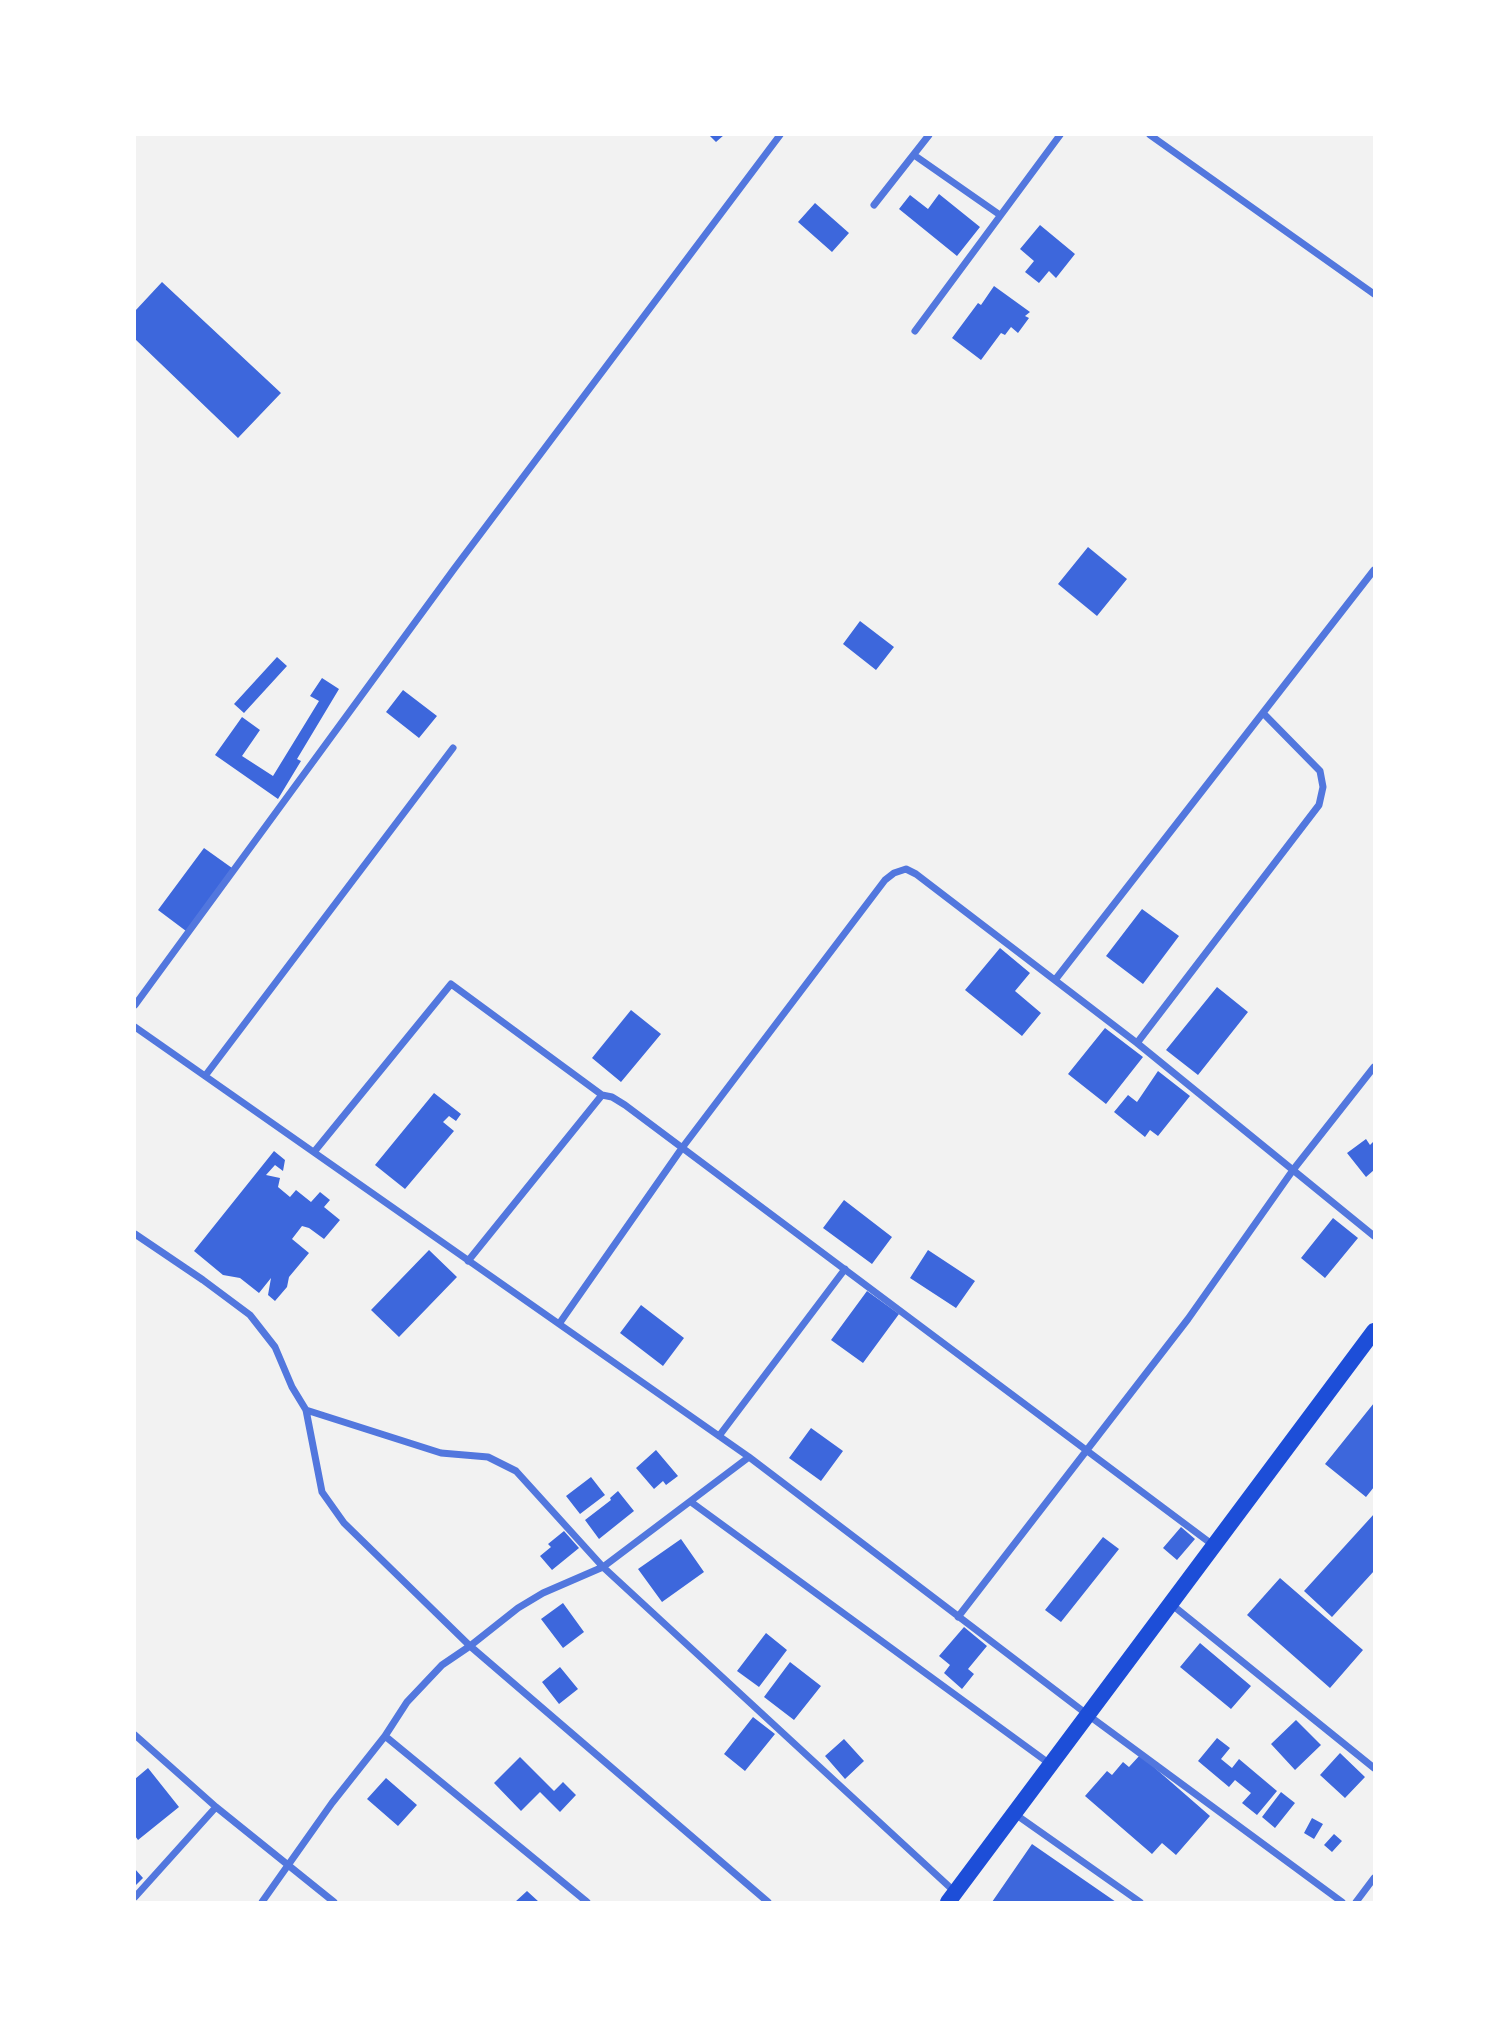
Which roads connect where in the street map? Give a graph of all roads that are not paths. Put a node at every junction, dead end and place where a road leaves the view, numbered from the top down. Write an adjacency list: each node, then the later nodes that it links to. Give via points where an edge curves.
1 (779, 135): 14 (street)
2 (929, 135): 5 (street)
3 (1060, 135): 7 (street)
4 (1150, 135): 8 (street)
5 (914, 156): 6 (street); 7 (street)
6 (874, 205)
7 (1000, 215): 9 (street)
8 (1374, 294)
9 (915, 331)
10 (1374, 570): 11 (street)
11 (1263, 713): 13 (street); 16 (street, via 1320,771 1319,805)
12 (453, 748): 18 (street)
13 (1055, 980): 16 (street); 20 (street, via 916,874 905,869 894,873)
14 (135, 1005)
15 (135, 1027): 18 (street)
16 (1138, 1043): 22 (street)
17 (1374, 1068): 22 (street)
18 (205, 1076): 21 (street)
19 (602, 1095): 20 (street, via 625,1105); 21 (street, via 451,984); 25 (street)
20 (682, 1148): 26 (street); 27 (street)
21 (314, 1152): 25 (street)
22 (1293, 1170): 24 (street); 31 (street)
23 (135, 1234): 29 (street, via 250,1315 275,1347)
24 (1374, 1236)
25 (468, 1261): 27 (street)
26 (845, 1269): 30 (street); 31 (street)
27 (559, 1324): 30 (street)
28 (1374, 1331): 34 (main road)
29 (306, 1410): 35 (street, via 441,1453 500,1462 516,1471); 38 (street, via 322,1492 344,1524)
30 (719, 1436): 32 (street)
31 (1087, 1451): 34 (street); 37 (street)
32 (750, 1457): 33 (street); 37 (street)
33 (691, 1502): 35 (street); 42 (street)
34 (1214, 1545): 36 (main road)
35 (604, 1567): 38 (street, via 518,1608); 49 (street)
36 (1170, 1604): 39 (main road); 43 (street)
37 (958, 1616): 39 (street)
38 (470, 1646): 41 (street, via 424,1682); 53 (street)
39 (1088, 1715): 42 (main road); 55 (street)
40 (135, 1735): 44 (street)
41 (385, 1736): 46 (street); 52 (street)
42 (1051, 1764): 45 (main road)
43 (1374, 1768)
44 (216, 1807): 46 (street); 48 (street)
45 (1015, 1814): 49 (main road); 54 (street)
46 (288, 1866): 50 (street); 51 (street)
47 (1374, 1878): 56 (street)
48 (135, 1897)
49 (951, 1897)
50 (262, 1902)
51 (334, 1902)
52 (587, 1902)
53 (768, 1902)
54 (1140, 1902)
55 (1342, 1902)
56 (1356, 1902)

